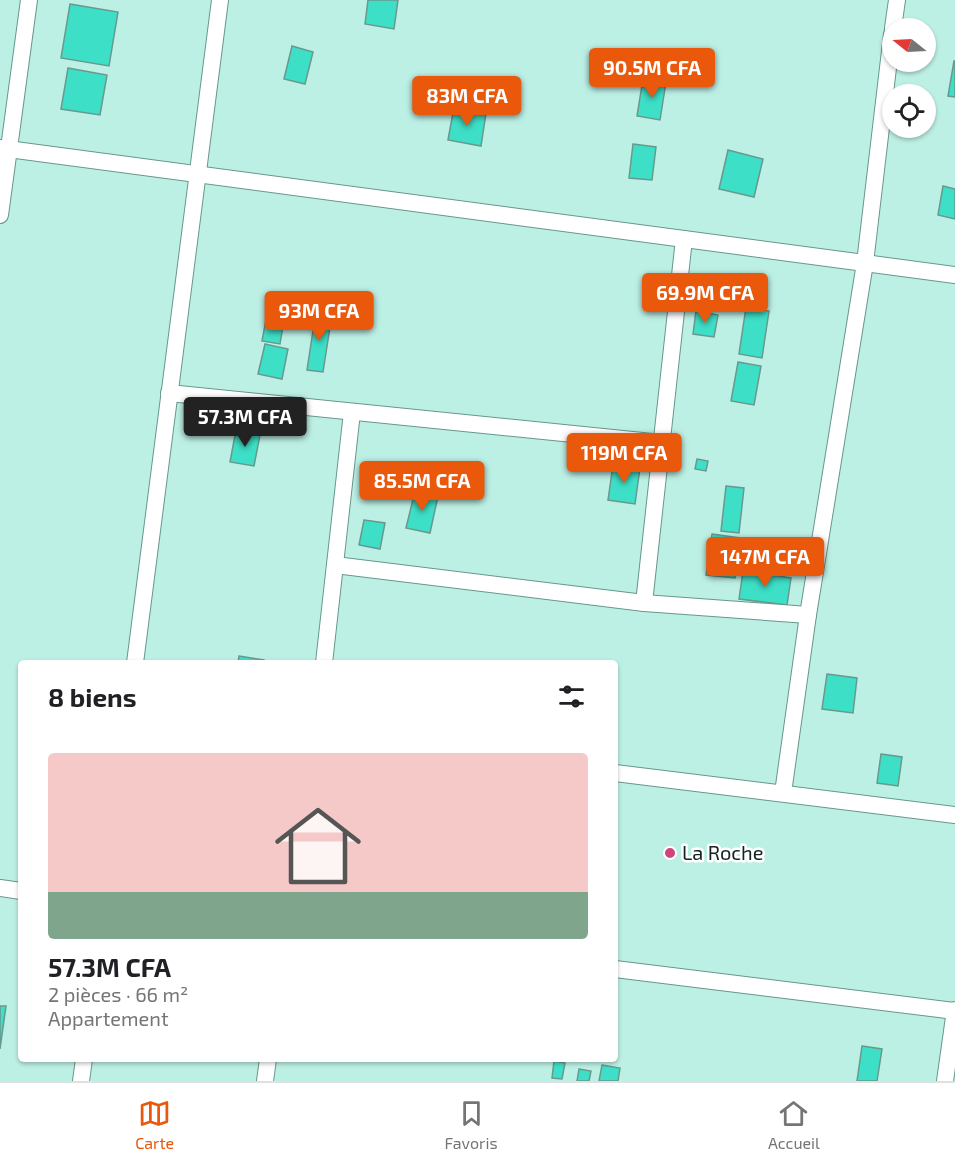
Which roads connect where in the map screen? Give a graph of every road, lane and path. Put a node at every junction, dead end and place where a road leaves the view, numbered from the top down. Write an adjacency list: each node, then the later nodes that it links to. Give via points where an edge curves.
1 (28, 0): 6 (street)
2 (220, 0): 7 (street)
3 (897, 0): 4 (street)
4 (894, 18)
5 (888, 72): 10 (street)
6 (4, 149): 7 (street); 8 (street)
7 (198, 175): 9 (street); 12 (street)
8 (0, 215)
9 (684, 239): 10 (street); 14 (street)
10 (865, 263): 11 (street); 17 (street)
11 (955, 275)
12 (170, 393): 13 (street); 18 (street)
13 (352, 412): 14 (street); 15 (street)
14 (662, 442): 16 (street)
15 (335, 565): 16 (street); 19 (street)
16 (644, 603): 17 (street)
17 (808, 615): 21 (street)
18 (135, 660)
19 (324, 660)
20 (618, 772): 21 (street)
21 (783, 793): 22 (street)
22 (955, 815)
23 (0, 888): 24 (street)
24 (18, 891)
25 (618, 969): 26 (street)
26 (955, 1011): 31 (street)
27 (84, 1062): 29 (street)
28 (268, 1062): 30 (street)
29 (81, 1081)
30 (265, 1081)
31 (945, 1081)

